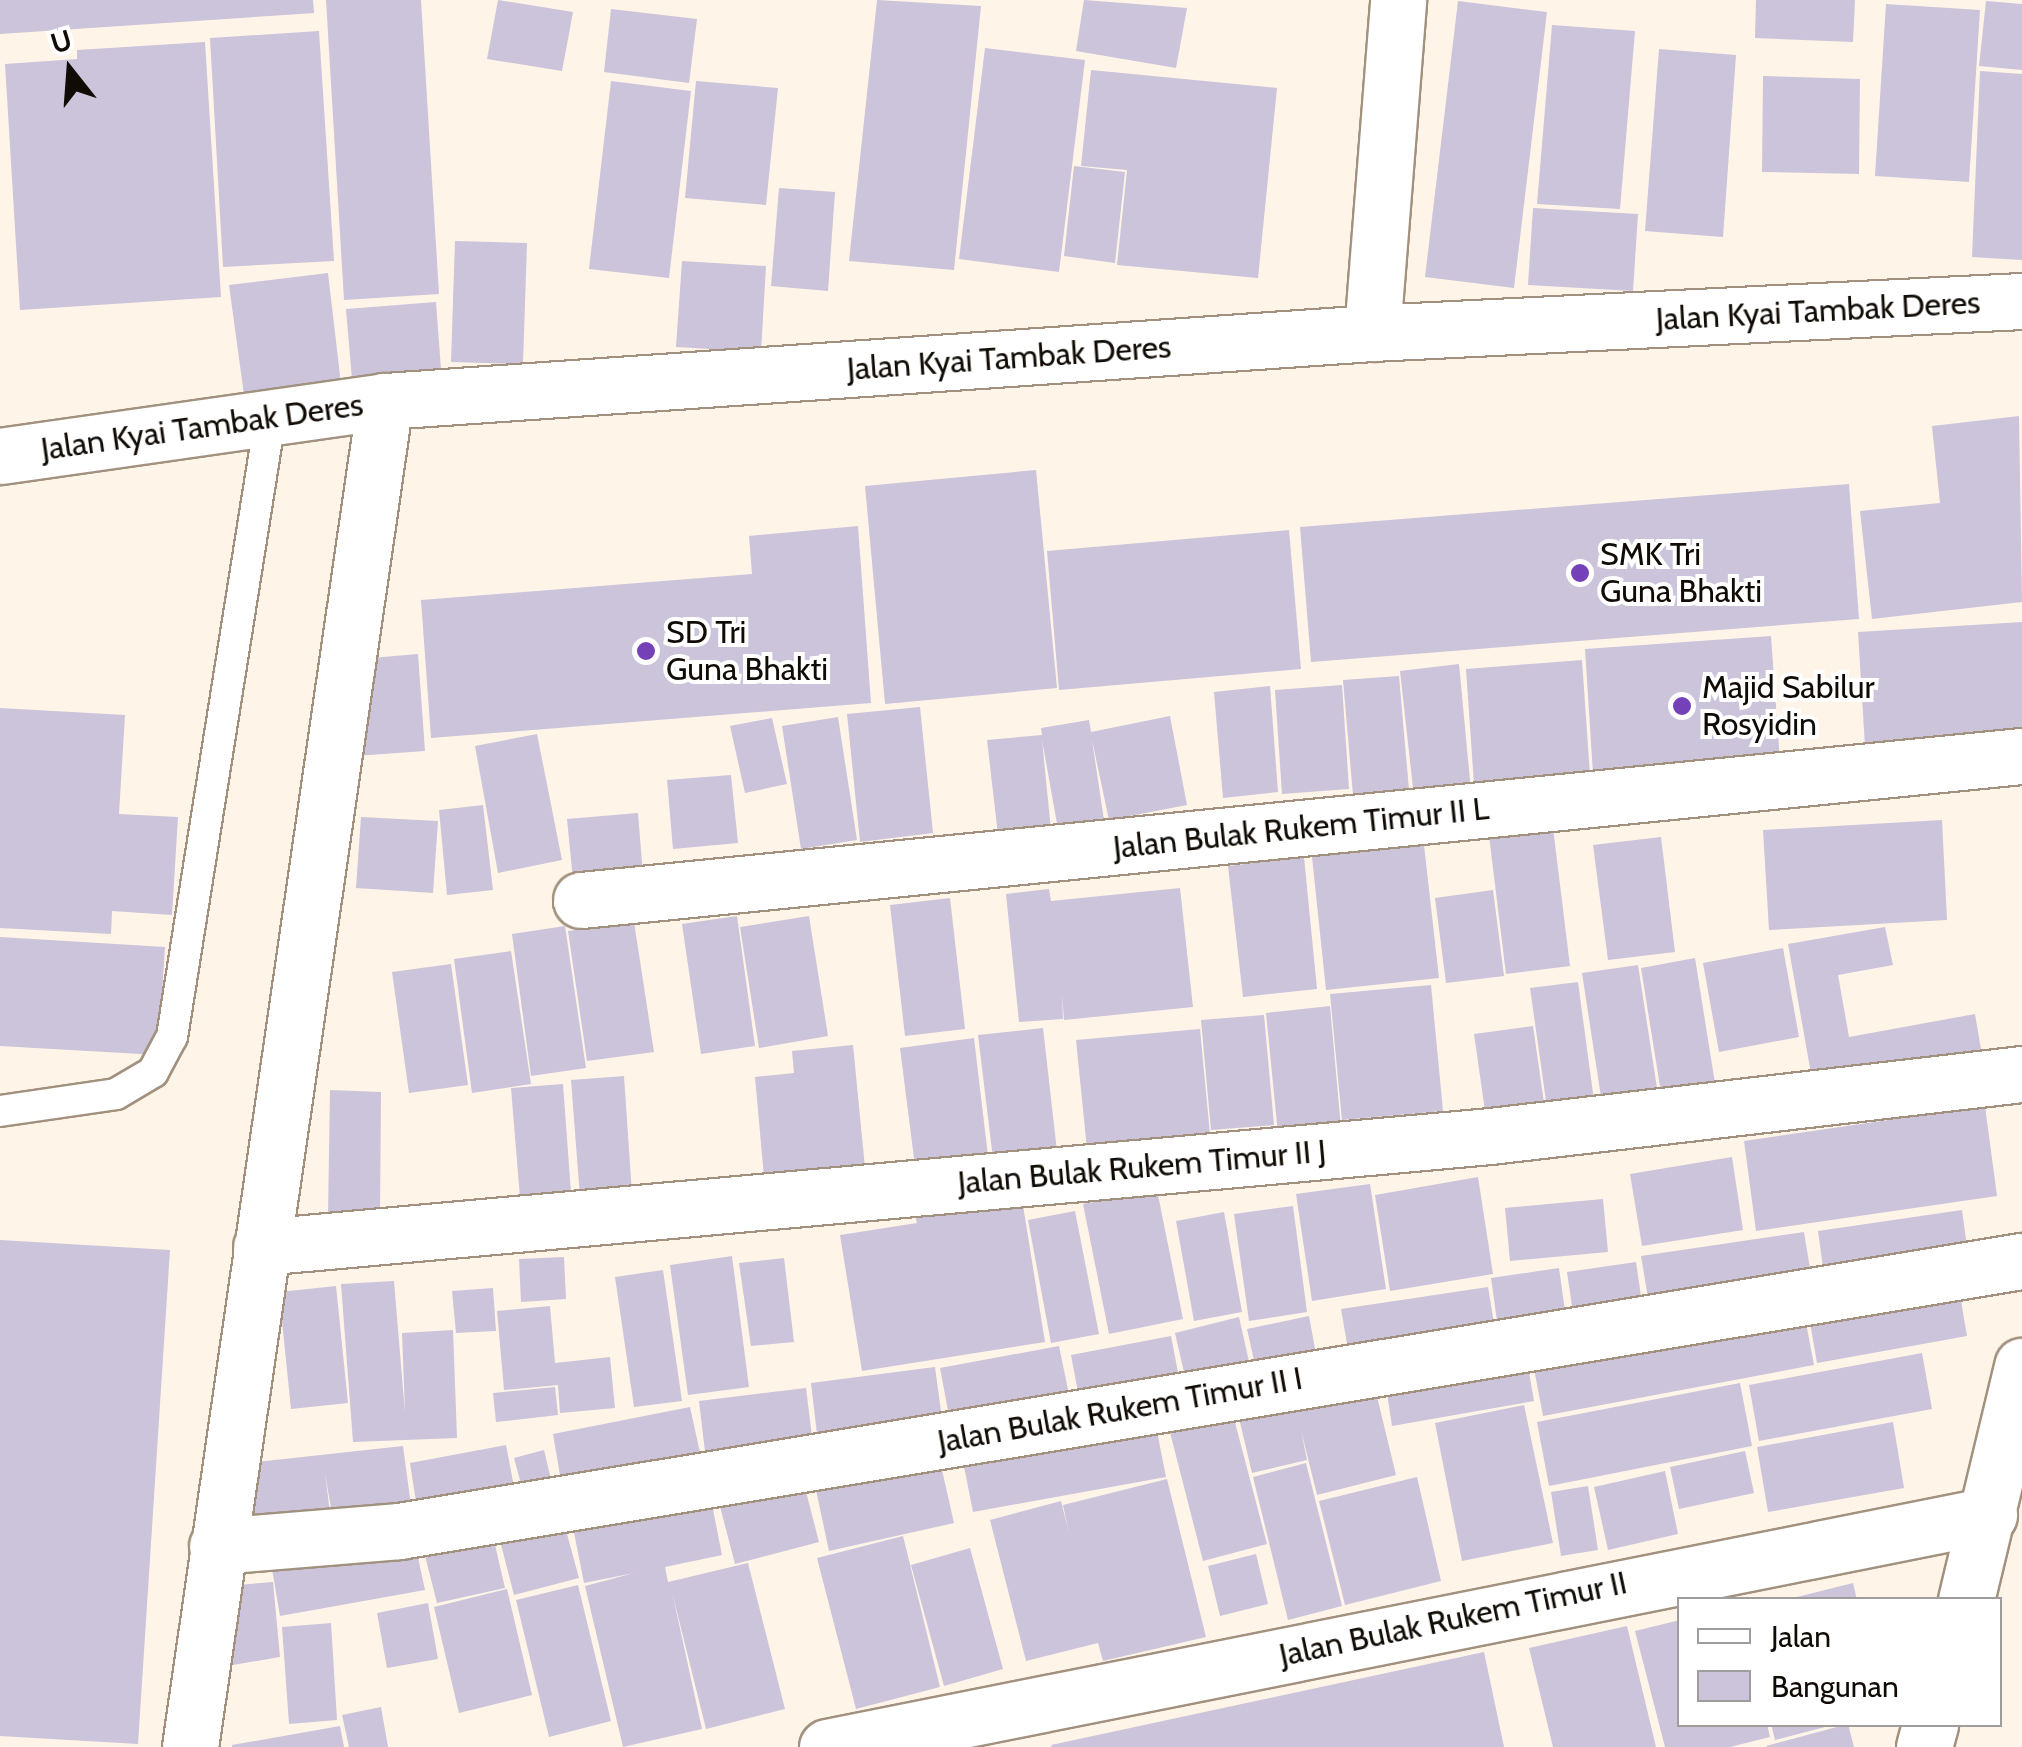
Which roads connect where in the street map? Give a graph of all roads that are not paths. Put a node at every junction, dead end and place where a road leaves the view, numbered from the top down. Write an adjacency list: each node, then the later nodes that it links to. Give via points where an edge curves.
1 (1398, 0): 3 (street)
2 (2022, 301): 3 (street, Jalan Kyai Tambak Deres)
3 (1372, 333): 4 (street, Jalan Kyai Tambak Deres)
4 (385, 401): 5 (street, Jalan Kyai Tambak Deres); 11 (street)
5 (272, 413): 6 (street, Jalan Kyai Tambak Deres); 10 (lane, via 172,1037 153,1072 116,1094)
6 (0, 456)
7 (2022, 756): 8 (street, Jalan Bulak Rukem Timur II L)
8 (581, 900)
9 (2022, 1074): 11 (street, Jalan Bulak Rukem Timur II J, via 1490,1136)
10 (0, 1111)
11 (261, 1247): 15 (street)
12 (2022, 1261): 15 (street, Jalan Bulak Rukem Timur II I, via 417,1528)
13 (2022, 1366): 14 (street)
14 (1990, 1515): 16 (street); 18 (street, Jalan Bulak Rukem Timur II)
15 (217, 1546): 17 (street)
16 (1967, 1597)
17 (190, 1747)
18 (827, 1747)

